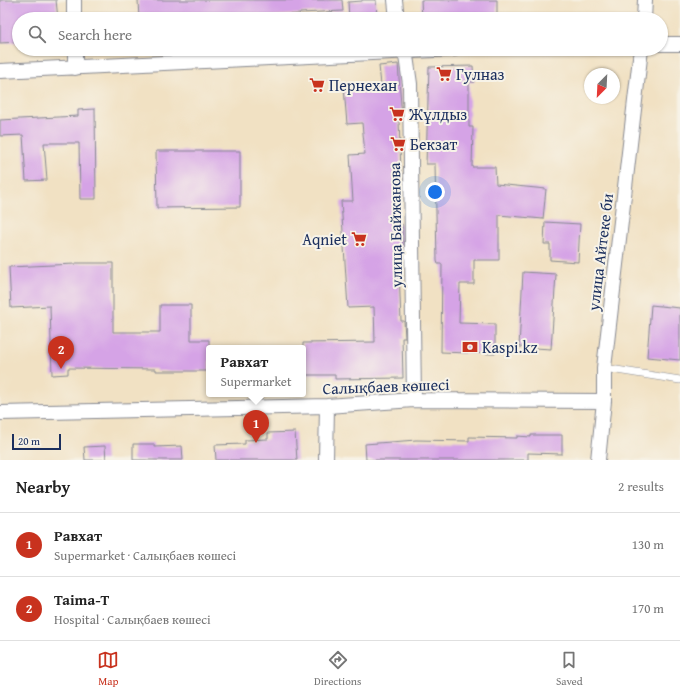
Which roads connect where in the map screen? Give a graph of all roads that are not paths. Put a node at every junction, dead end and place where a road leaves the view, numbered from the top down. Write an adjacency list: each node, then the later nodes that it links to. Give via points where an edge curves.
1 (74, 0): 4 (street)
2 (395, 0): 5 (street)
3 (645, 0): 6 (street)
4 (74, 12)
5 (396, 12)
6 (644, 12)
7 (668, 44): 8 (street)
8 (680, 44)
9 (75, 56): 13 (street)
10 (295, 56): 13 (street)
11 (406, 56): 17 (street, улица Байжанова, via 410,84)
12 (640, 56): 15 (street, улица Айтеке би)
13 (76, 68): 14 (street)
14 (0, 71)
15 (604, 368): 16 (lane); 18 (street, улица Айтеке би)
16 (680, 380)
17 (414, 400): 18 (street, Салықбаев көшесі); 19 (street, Салықбаев көшесі)
18 (604, 400): 22 (street, улица Айтеке би)
19 (327, 406): 20 (street, Салықбаев көшесі); 21 (street)
20 (0, 413)
21 (326, 460)
22 (598, 460)

